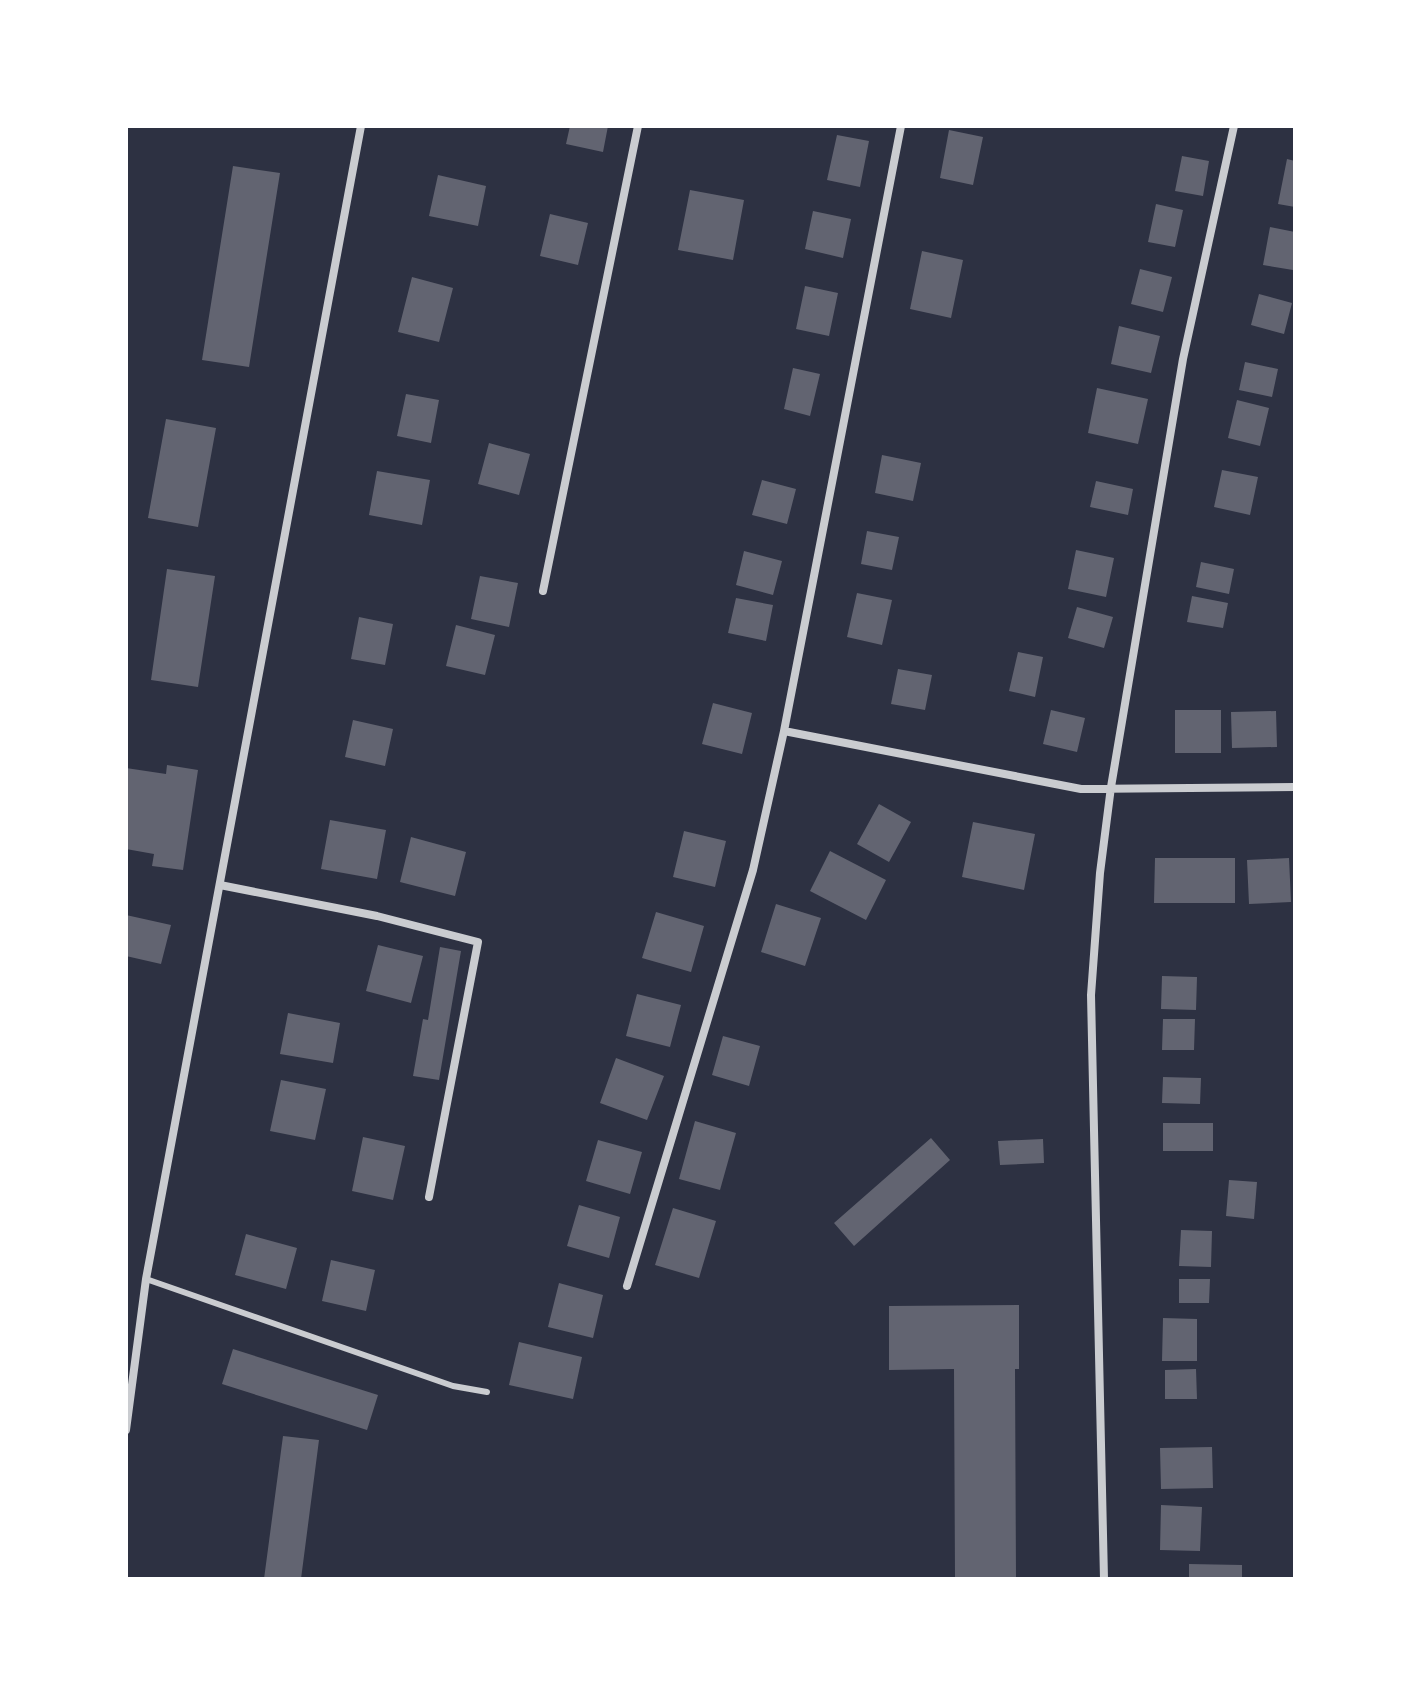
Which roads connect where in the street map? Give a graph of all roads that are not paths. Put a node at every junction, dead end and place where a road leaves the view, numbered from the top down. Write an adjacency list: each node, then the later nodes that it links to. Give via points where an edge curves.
1 (361, 126): 9 (street)
2 (638, 126): 5 (street)
3 (901, 126): 6 (street)
4 (1234, 126): 7 (street, via 1183,359)
5 (543, 591)
6 (784, 731): 7 (street, via 1081,789); 12 (street, via 753,870)
7 (1111, 787): 8 (street); 15 (street, via 1091,995)
8 (1295, 787)
9 (220, 885): 10 (street, via 478,942); 11 (street)
10 (429, 1197)
11 (146, 1279): 13 (lane, via 453,1386); 14 (street)
12 (627, 1286)
13 (487, 1392)
14 (126, 1430)
15 (1104, 1579)

